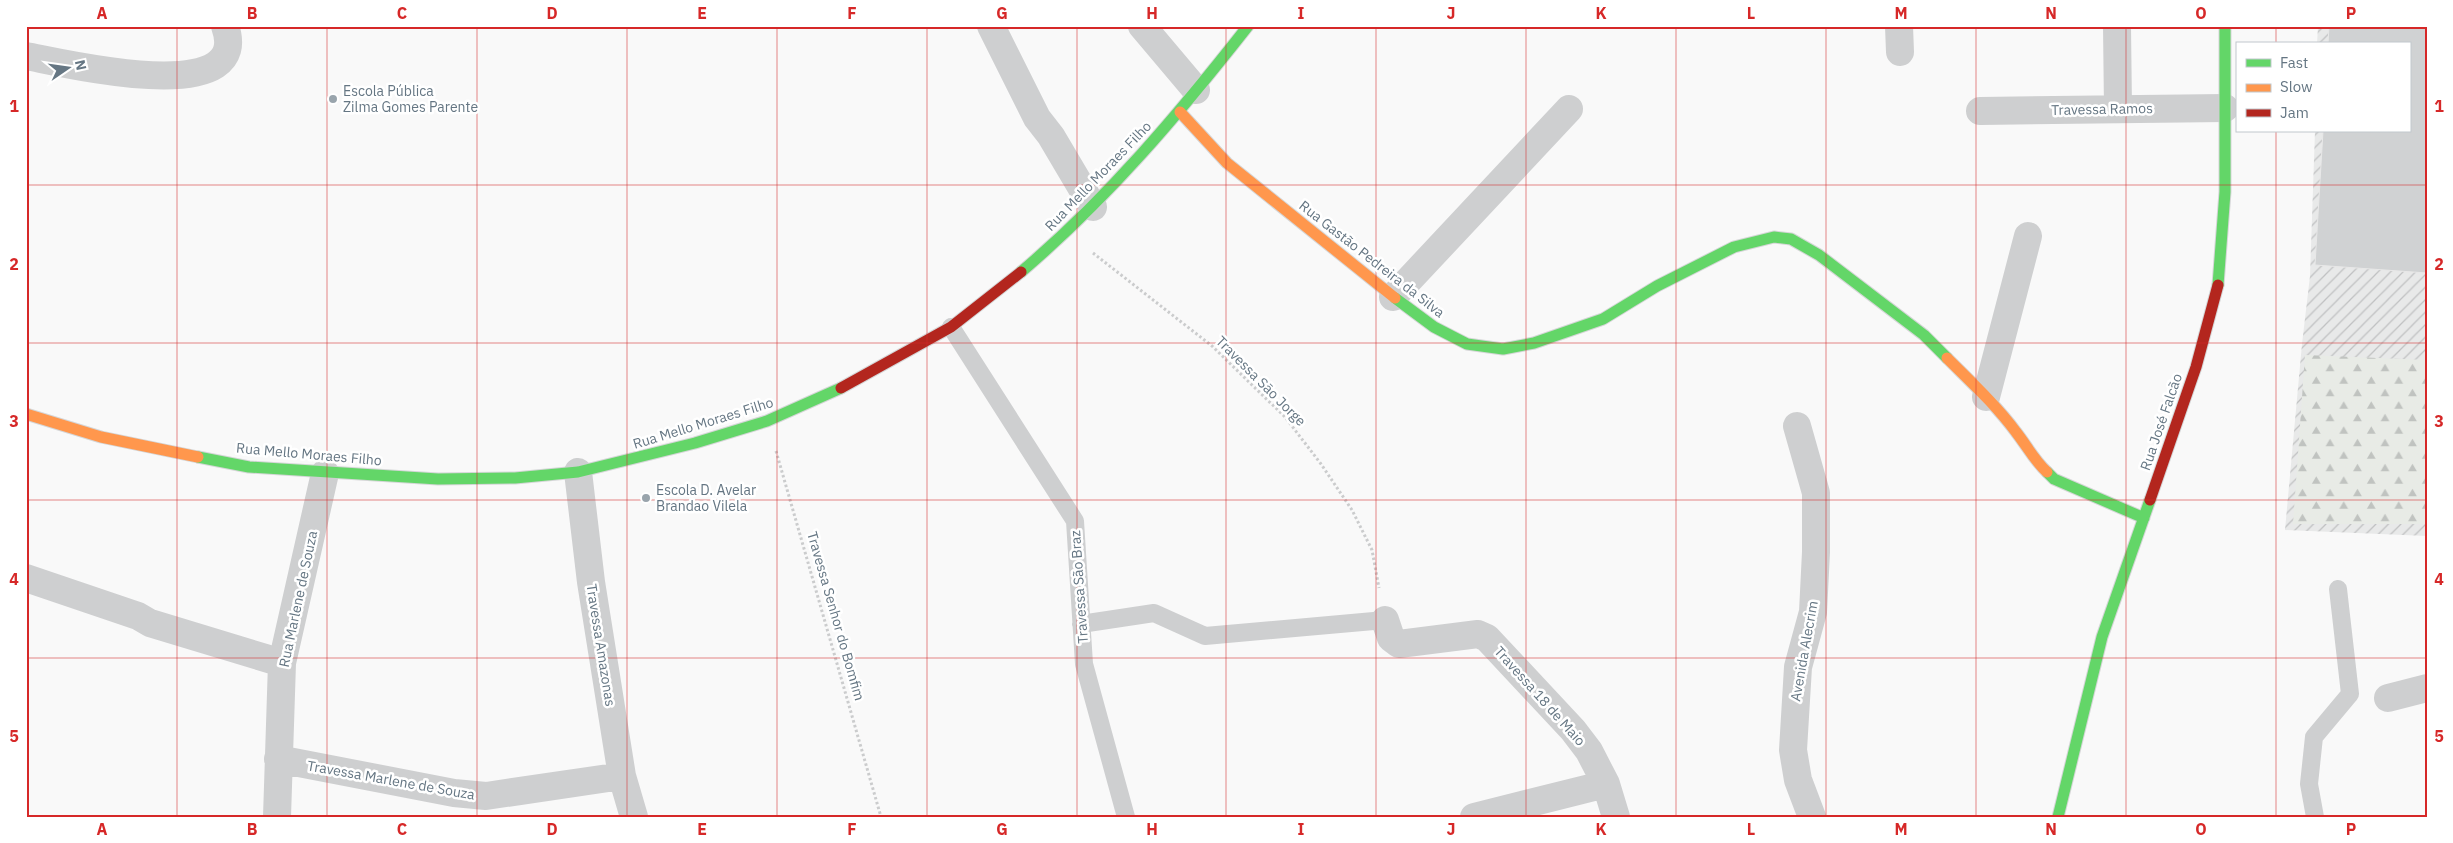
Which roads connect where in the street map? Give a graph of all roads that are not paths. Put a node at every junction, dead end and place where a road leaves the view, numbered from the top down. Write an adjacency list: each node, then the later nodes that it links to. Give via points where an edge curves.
1 (224, 26): 7 (street, via 227,43 217,63 185,76 108,70)
2 (991, 26): 14 (street, via 1037,118)
3 (1142, 26): 8 (street)
4 (1248, 26): 8 (street, Rua Mello Moraes Filho)
5 (2117, 26): 11 (street)
6 (2225, 26): 9 (street, Rua José Falcão)
7 (26, 56)
8 (1196, 90): 13 (street, Rua Mello Moraes Filho)
9 (2225, 108): 11 (street, Travessa Ramos); 23 (street, Rua José Falcão, via 2219,282 2196,367)
10 (1569, 109): 16 (street)
11 (2118, 109): 12 (street, Travessa Ramos)
12 (1980, 111)
13 (1180, 112): 14 (street, Rua Mello Moraes Filho); 16 (street, Rua Gastão Pedreira da Silva, via 1227,163)
14 (1093, 206): 17 (street, Rua Mello Moraes Filho, via 1066,233)
15 (2028, 236): 18 (street)
16 (1393, 297): 18 (street, Rua Gastão Pedreira da Silva, via 1467,344 1503,349 1534,343 1603,319 1657,286 1734,247 1774,237 1790,239 1819,255 1924,335)
17 (951, 327): 21 (street, Rua Mello Moraes Filho, via 853,382 767,422 695,444); 27 (lane, Travessa São Braz, via 1075,521)
18 (1986, 397): 23 (street, Rua Gastão Pedreira da Silva, via 2017,433 2035,461 2054,479)
19 (26, 414): 22 (street, Rua Mello Moraes Filho, via 101,437 249,467)
20 (1797, 426): 39 (street, Avenida Alecrim, via 1816,493 1814,612 1798,668 1793,750 1798,780)
21 (578, 472): 22 (street, Rua Mello Moraes Filho, via 515,478); 32 (street, Travessa Amazonas, via 591,582)
22 (325, 473): 28 (street, Rua Marlene de Souza)
23 (2144, 518): 40 (street, Rua José Falcão, via 2102,637)
24 (26, 578): 28 (street, via 138,616 150,624)
25 (2338, 589): 41 (lane, via 2350,694 2314,737 2309,784)
26 (1385, 620): 27 (lane, via 1205,636 1154,614); 33 (street, Travessa 18 de Maio, via 1391,638 1399,644 1482,635 1503,652 1573,730 1589,751)
27 (1081, 624): 36 (lane, Travessa São Braz, via 1084,664)
28 (282, 663): 31 (street, Rua Marlene de Souza)
29 (2427, 688): 30 (street)
30 (2388, 698)
31 (278, 759): 32 (street, Travessa Marlene de Souza, via 454,794 486,796); 34 (street, Rua Marlene de Souza)
32 (622, 776): 35 (street, Travessa Amazonas)
33 (1606, 784): 37 (street); 38 (street, Travessa 18 de Maio)
34 (277, 817)
35 (634, 817)
36 (1126, 817)
37 (1474, 817)
38 (1616, 817)
39 (1812, 817)
40 (2058, 817)
41 (2314, 817)

